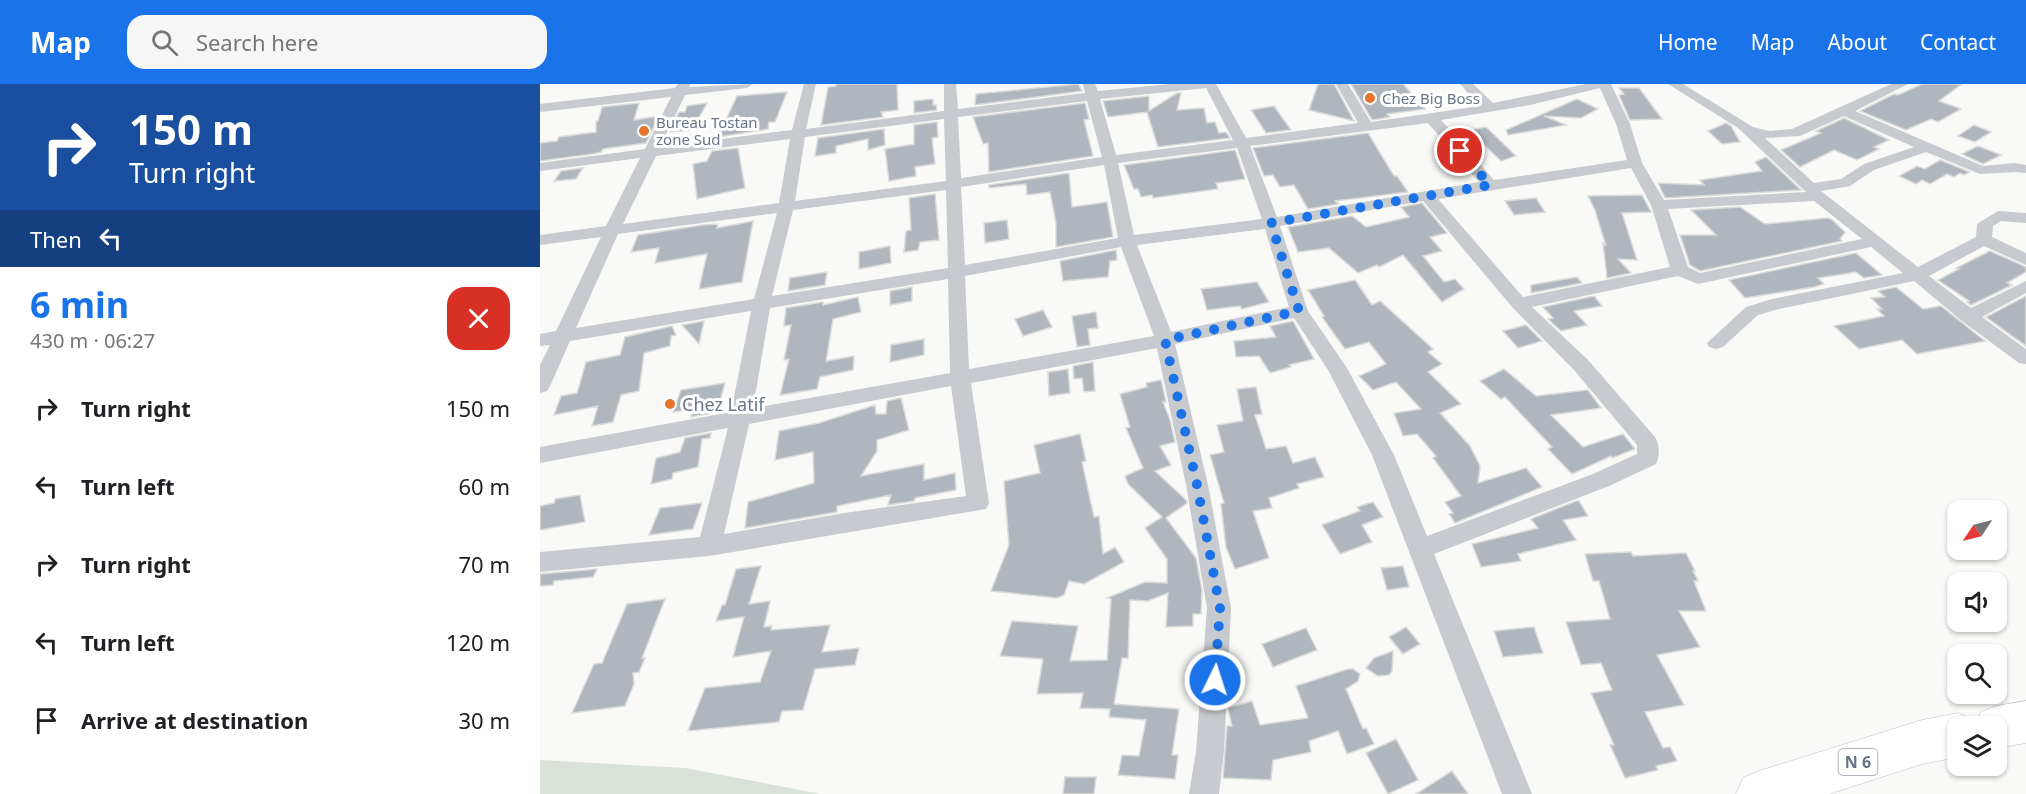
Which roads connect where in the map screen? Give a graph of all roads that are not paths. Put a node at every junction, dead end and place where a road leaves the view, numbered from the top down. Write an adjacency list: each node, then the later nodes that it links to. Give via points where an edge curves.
1 (747, 84): 10 (street)
2 (810, 84): 19 (street)
3 (950, 84): 15 (street)
4 (1210, 84): 11 (street); 20 (street)
5 (1342, 84): 17 (street)
6 (1466, 84): 13 (street)
7 (1603, 84): 13 (street); 24 (street, via 1623,124)
8 (1674, 84): 18 (street)
9 (1902, 84): 14 (street)
10 (682, 88): 12 (street); 22 (street)
11 (1090, 90): 15 (street); 23 (street)
12 (540, 108)
13 (1490, 108): 16 (street)
14 (1844, 111): 18 (street, via 1785,135); 21 (street)
15 (950, 113): 19 (street); 27 (street)
16 (1431, 118): 17 (street); 28 (street)
17 (1366, 125): 20 (street)
18 (1748, 130): 29 (street)
19 (798, 134): 22 (street); 32 (street)
20 (1242, 143): 23 (street); 34 (street)
21 (1924, 148): 26 (street, via 1980,170); 29 (street, via 1869,167 1845,183)
22 (651, 154): 25 (street); 35 (street)
23 (1110, 160): 27 (street); 38 (street)
24 (1635, 163): 28 (street); 31 (street)
25 (540, 167)
26 (2026, 168)
27 (954, 184): 32 (street); 42 (street)
28 (1490, 185): 30 (street)
29 (1814, 192): 31 (street); 39 (street)
30 (1427, 196): 34 (street); 46 (street)
31 (1659, 205): 41 (street)
32 (786, 207): 35 (street); 45 (street)
33 (2026, 218): 36 (street, via 1998,216 1985,224)
34 (1271, 223): 38 (street); 47 (street)
35 (612, 230): 37 (street); 49 (street)
36 (1984, 238): 40 (street); 43 (street)
37 (540, 240)
38 (1127, 241): 42 (street); 51 (street)
39 (1876, 241): 41 (street, via 1698,279); 43 (street)
40 (2026, 260)
41 (1680, 270): 46 (street)
42 (957, 272): 45 (street); 54 (street)
43 (1917, 275): 48 (street); 52 (street, via 1752,311)
44 (2026, 286): 48 (street)
45 (762, 302): 49 (street); 56 (street)
46 (1519, 304): 59 (street, via 1581,365 1648,444 1648,458 1601,480)
47 (1299, 311): 51 (street); 59 (street, via 1337,368 1383,455)
48 (1968, 317): 53 (street)
49 (561, 337): 50 (street); 55 (street)
50 (540, 340)
51 (1165, 340): 54 (street); 64 (street, via 1220,608)
52 (1716, 343)
53 (2026, 358)
54 (960, 378): 56 (street); 58 (street, via 978,503)
55 (540, 386)
56 (741, 416): 57 (street); 58 (street)
57 (540, 455)
58 (709, 546): 60 (street)
59 (1422, 548): 65 (street)
60 (540, 562)
61 (2026, 722): 62 (main road)
62 (2007, 725)
63 (1947, 737): 66 (main road, N 6)
64 (1204, 794)
65 (1517, 794)
66 (1759, 794)

